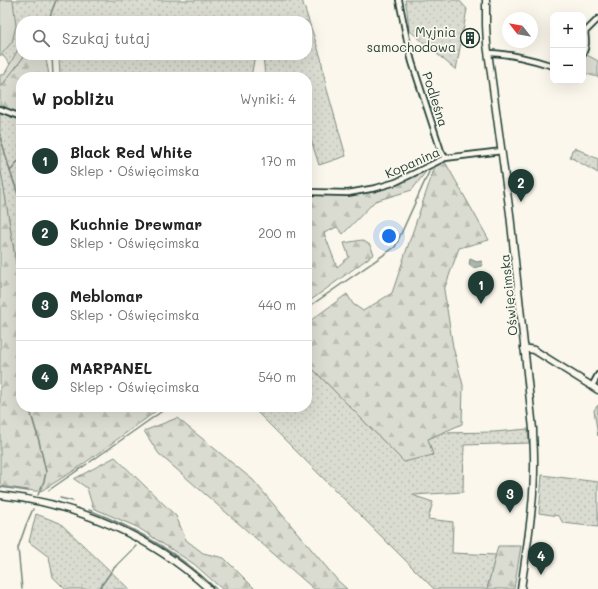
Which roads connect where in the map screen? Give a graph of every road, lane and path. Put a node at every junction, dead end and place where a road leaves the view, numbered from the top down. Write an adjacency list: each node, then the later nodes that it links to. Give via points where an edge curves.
1 (399, 0): 10 (street, Podleśna, via 412,62)
2 (486, 0): 5 (street, Oświęcimska)
3 (598, 19): 4 (street, via 585,32)
4 (585, 48)
5 (488, 53): 6 (street, via 504,54); 9 (street, Oświęcimska)
6 (550, 65)
7 (0, 109): 8 (street)
8 (16, 115)
9 (502, 151): 10 (street, Kopanina); 12 (street, Oświęcimska)
10 (445, 158): 11 (street, Kopanina, via 396,182 376,188 348,193)
11 (312, 192)
12 (524, 348): 14 (street, via 534,350); 18 (street, Oświęcimska, via 534,457 529,531)
13 (598, 375): 14 (street)
14 (592, 386): 15 (street)
15 (598, 390)
16 (0, 495): 17 (street, via 45,502 110,524 178,563)
17 (209, 589)
18 (521, 589)

